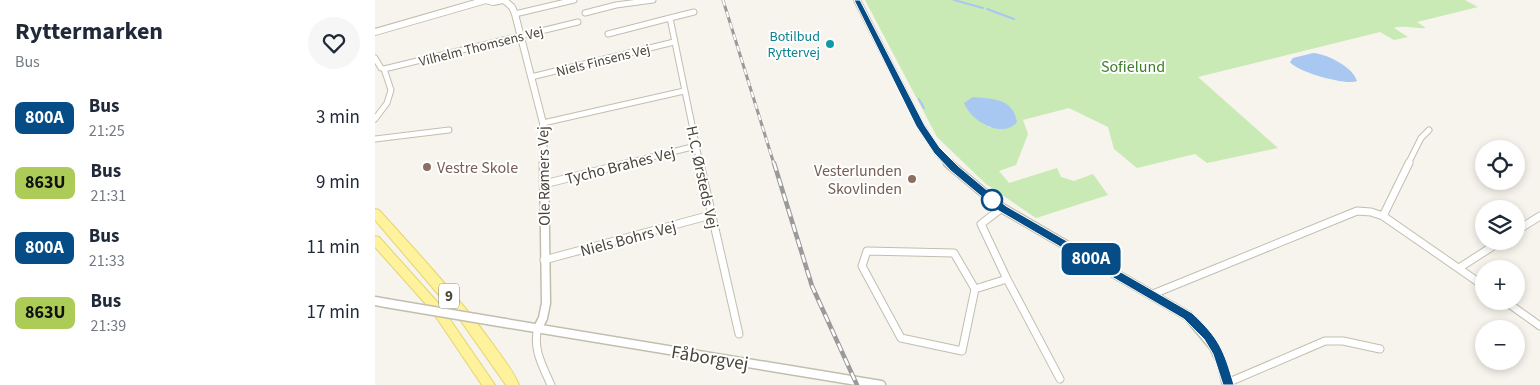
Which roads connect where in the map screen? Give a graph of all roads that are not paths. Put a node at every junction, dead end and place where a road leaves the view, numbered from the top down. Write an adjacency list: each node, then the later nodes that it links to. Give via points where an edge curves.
1 (486, 0): 2 (street); 13 (street)
2 (503, 0): 10 (street, Ole Rømers Vej)
3 (574, 0): 6 (street)
4 (653, 0): 7 (street)
5 (857, 0): 28 (street, via 937,151)
6 (557, 2): 10 (street)
7 (615, 2): 9 (street)
8 (694, 12): 11 (street)
9 (585, 13)
10 (515, 14): 15 (street, Ole Rømers Vej)
11 (670, 18): 14 (street); 16 (street, H.C. Ørsteds Vej)
12 (578, 22): 15 (street, Vilhelm Thomsens Vej)
13 (375, 32)
14 (608, 34)
15 (521, 36): 18 (street, Vilhelm Thomsens Vej); 19 (street, Ole Rømers Vej)
16 (674, 42): 19 (street, Niels Finsens Vej); 20 (street, H.C. Ørsteds Vej)
17 (375, 58): 18 (street)
18 (384, 69): 21 (street, via 391,90 387,103)
19 (531, 77): 22 (street, Ole Rømers Vej)
20 (684, 91): 22 (street); 26 (street, H.C. Ørsteds Vej)
21 (375, 119)
22 (543, 123): 27 (street, Ole Rømers Vej)
23 (449, 130): 25 (street)
24 (1429, 130): 31 (street, via 1421,138)
25 (375, 139)
26 (696, 146): 27 (street, Tycho Brahes Vej); 30 (street, H.C. Ørsteds Vej)
27 (544, 184): 36 (street, Ole Rømers Vej)
28 (1002, 208): 38 (street, via 981,224); 41 (street)
29 (375, 213): 51 (main road, 9, via 452,300)
30 (711, 215): 36 (street, Niels Bohrs Vej); 46 (street, H.C. Ørsteds Vej)
31 (1383, 216): 37 (street); 41 (street, via 1357,211)
32 (1540, 216): 33 (street)
33 (1525, 225)
34 (375, 240): 50 (main road, 9, via 436,308)
35 (1487, 250): 37 (street)
36 (544, 260): 45 (street, Ole Rømers Vej, via 545,310)
37 (1459, 268): 39 (street)
38 (1007, 279): 40 (street); 48 (street)
39 (1475, 280)
40 (975, 288): 40 (street, via 954,253 867,251 862,266 901,338 962,350)
41 (1153, 294): 49 (street, via 1188,316 1208,335 1219,353)
42 (375, 302): 45 (street, Fåborgvej, bridge)
43 (1518, 310): 44 (street)
44 (1540, 326)
45 (538, 328): 52 (street, via 538,348); 53 (street, Fåborgvej)
46 (739, 334)
47 (1380, 349): 49 (street, via 1325,340)
48 (1060, 379)
49 (1227, 384)
50 (489, 385)
51 (513, 385)
52 (551, 385)
53 (881, 385)

